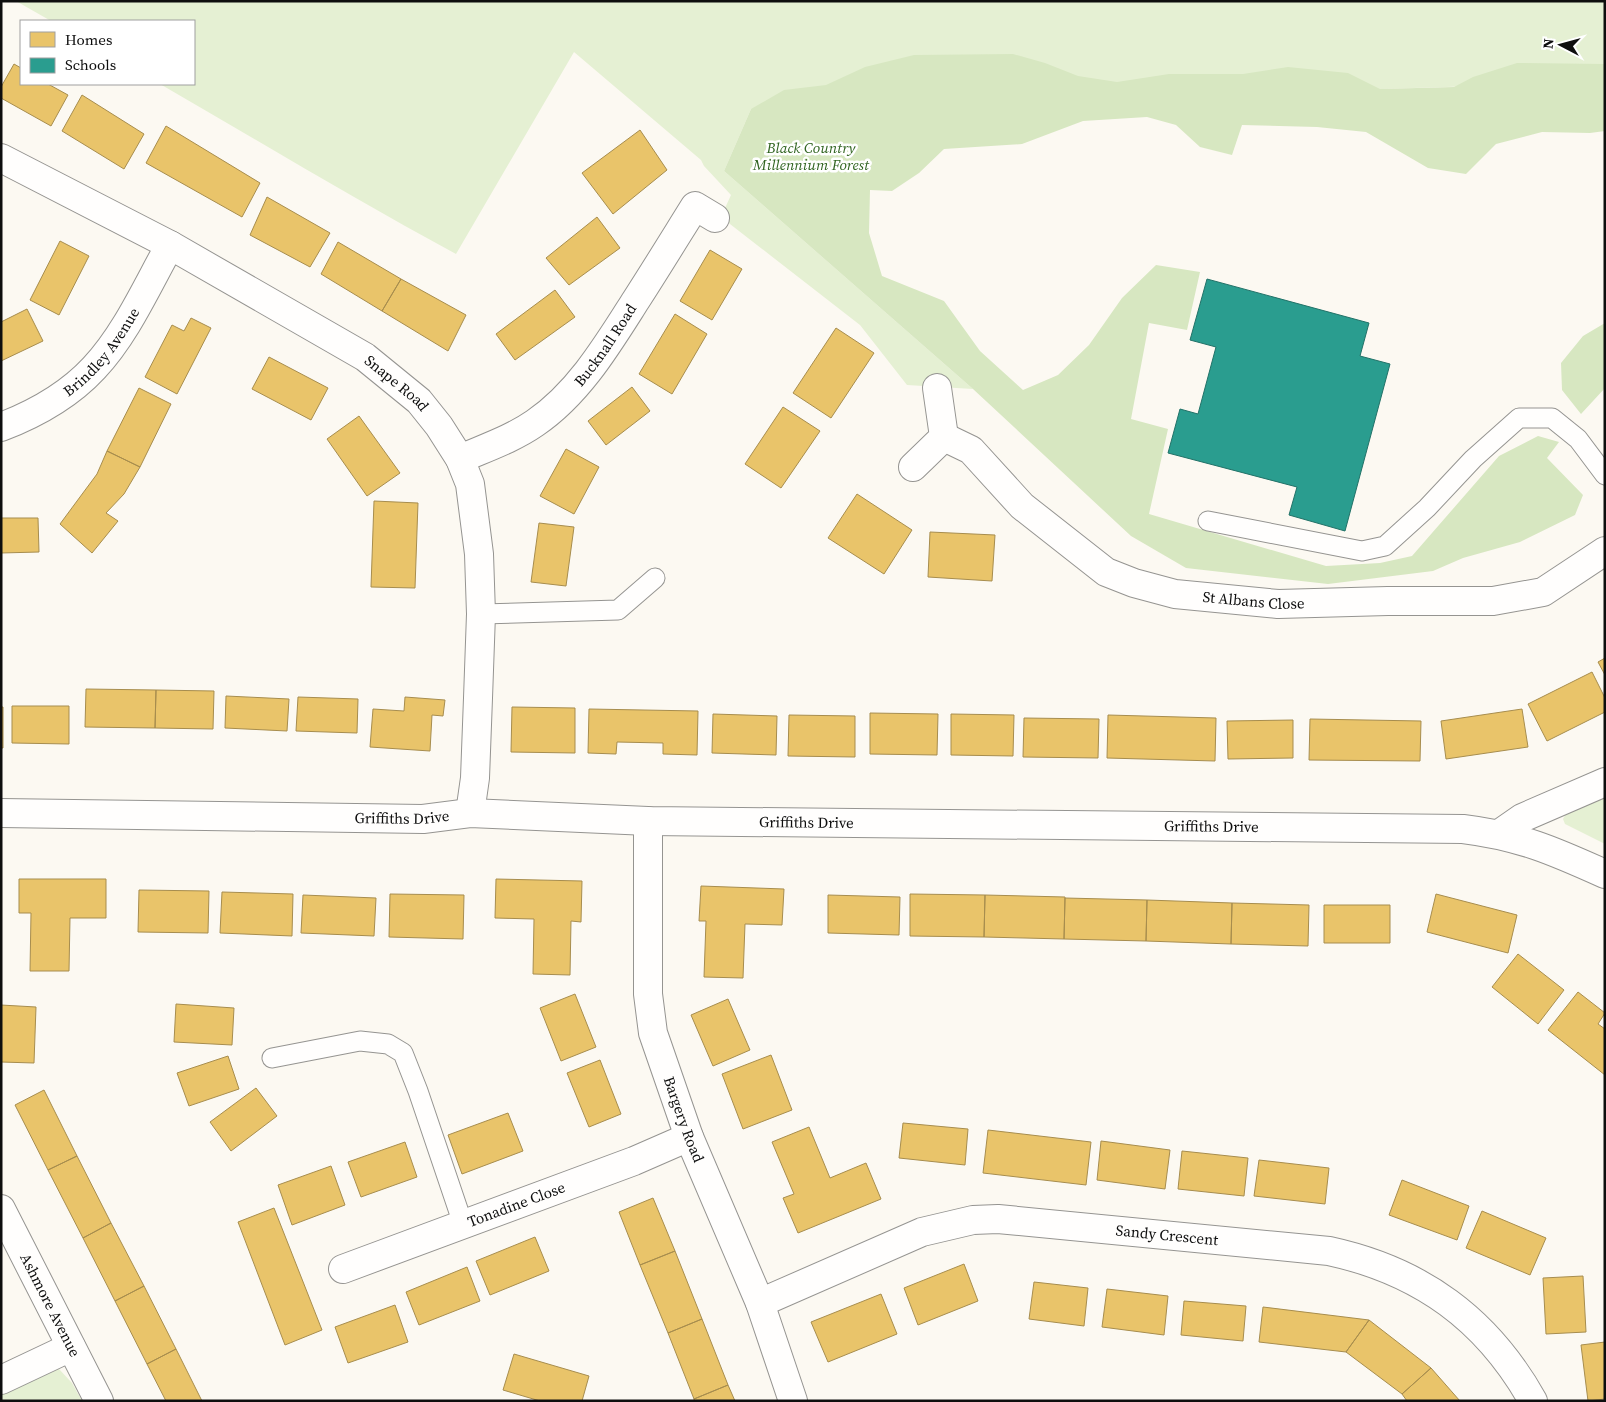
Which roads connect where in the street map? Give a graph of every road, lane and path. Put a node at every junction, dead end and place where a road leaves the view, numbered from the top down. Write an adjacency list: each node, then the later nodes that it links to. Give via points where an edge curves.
1 (1, 158): 3 (street, Snape Road)
2 (715, 218): 7 (street, Bucknall Road, via 695,206 614,336 587,373 560,402 535,423 507,439)
3 (170, 245): 5 (street, Brindley Avenue, via 133,312 94,368 63,395); 7 (street, Snape Road, via 366,357 419,401)
4 (936, 388): 6 (street)
5 (1, 427)
6 (944, 437): 8 (street); 11 (street, St Albans Close, via 971,450 1022,506 1106,572 1175,594 1278,604 1493,601 1543,592)
7 (460, 459): 13 (street, Snape Road, via 470,484 479,554)
8 (913, 467)
9 (1605, 475): 10 (lane, via 1578,439 1552,418 1519,418 1384,546 1362,551)
10 (1208, 521)
11 (1605, 551)
12 (655, 578): 13 (lane, via 618,610)
13 (481, 614): 16 (street, Snape Road, via 475,778)
14 (1605, 782): 18 (street, via 1522,818)
15 (1, 813): 16 (street, Griffiths Drive, via 423,819)
16 (470, 814): 17 (street, Griffiths Drive)
17 (648, 821): 18 (street, Griffiths Drive, via 1419,828); 21 (street, Bargery Road, via 648,994 653,1033)
18 (1499, 834): 19 (street, Griffiths Drive, via 1537,844)
19 (1605, 874)
20 (272, 1058): 23 (lane, via 360,1041 388,1044 403,1053)
21 (689, 1137): 23 (street, Tonadine Close, via 634,1161); 25 (street, Bargery Road)
22 (1, 1209): 26 (street, Ashmore Avenue)
23 (463, 1224): 24 (street, Tonadine Close)
24 (343, 1269)
25 (760, 1303): 29 (street, Bargery Road); 30 (street, Sandy Crescent, via 922,1232 973,1220 998,1218 1329,1251 1397,1272 1430,1288 1488,1338 1518,1374)
26 (71, 1347): 27 (street); 28 (street, Ashmore Avenue)
27 (1, 1380)
28 (99, 1401)
29 (793, 1401)
30 (1533, 1401)

